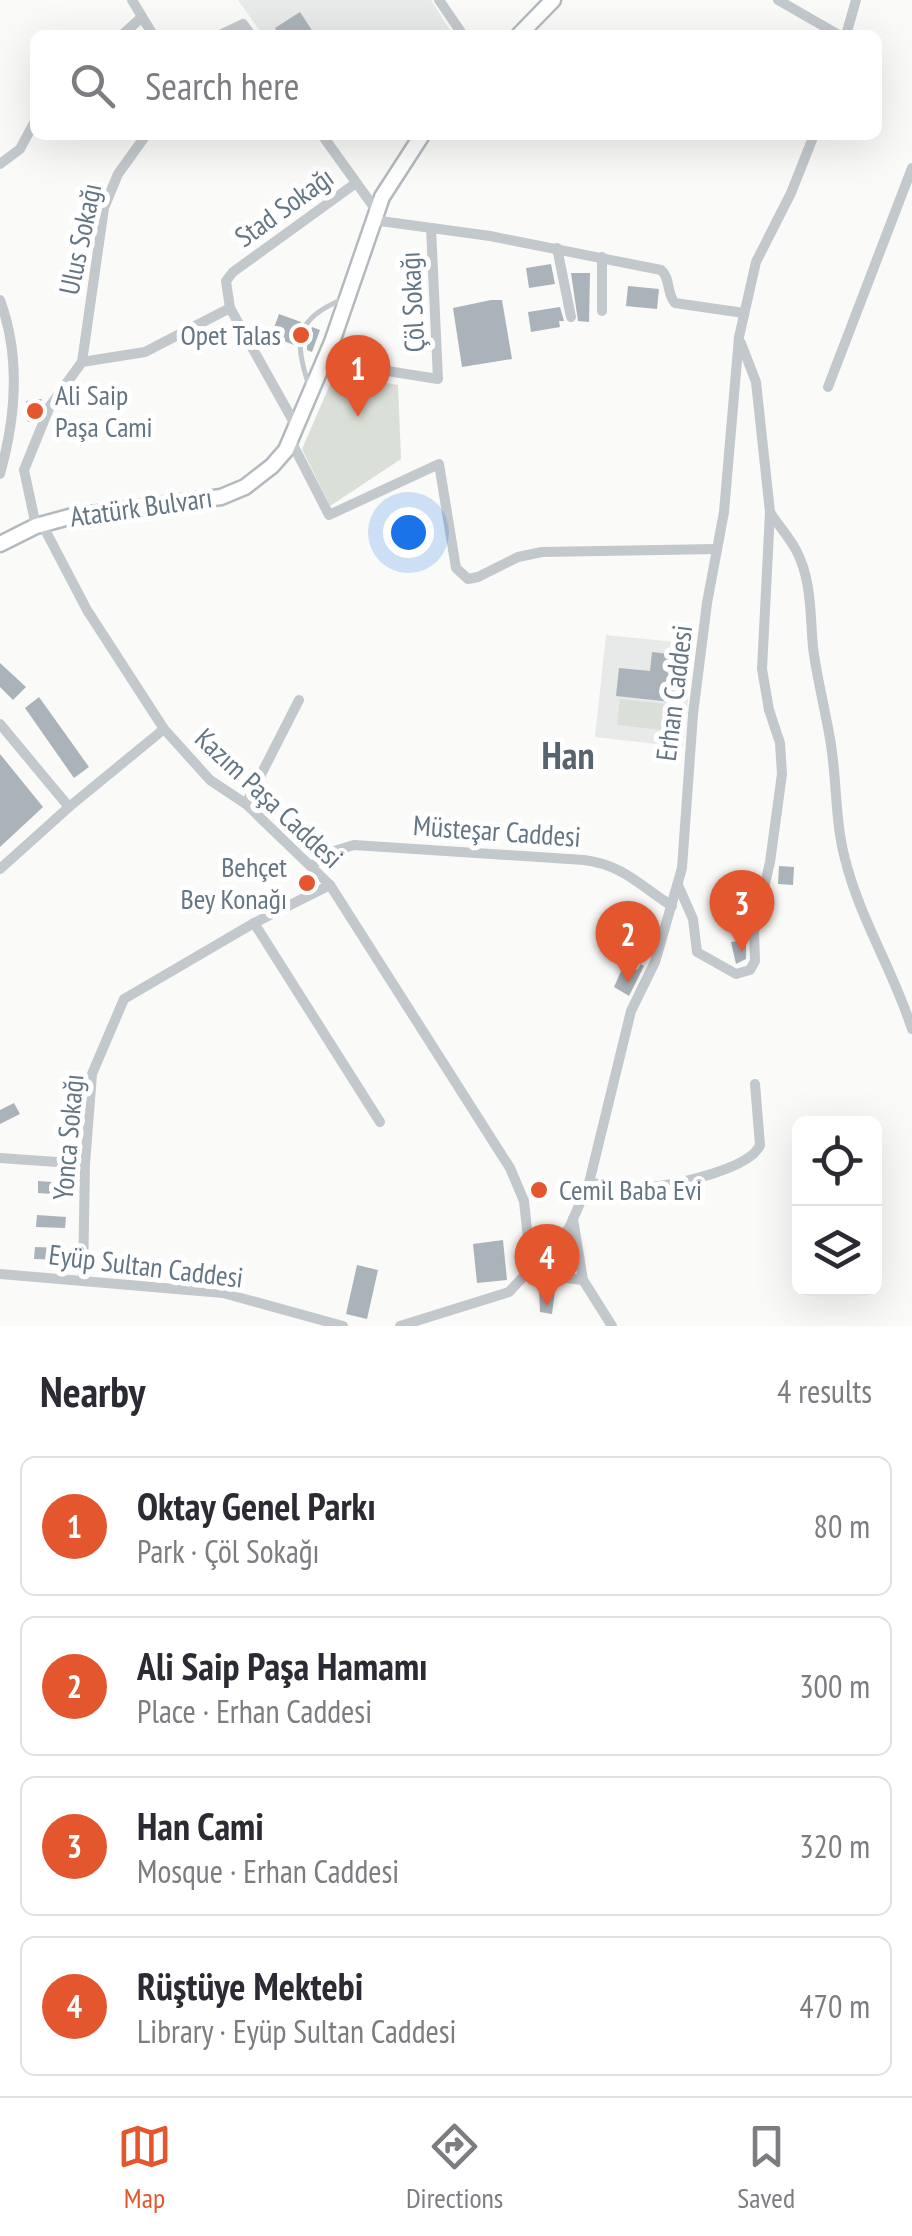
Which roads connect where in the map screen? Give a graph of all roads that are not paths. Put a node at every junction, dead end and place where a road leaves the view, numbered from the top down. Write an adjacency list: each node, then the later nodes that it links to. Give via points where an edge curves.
1 (132, 0): 6 (street)
2 (553, 0): 10 (main road)
3 (778, 0): 11 (street)
4 (856, 0): 12 (street)
5 (443, 1): 9 (street)
6 (142, 17): 7 (street); 8 (street)
7 (128, 30)
8 (150, 30)
9 (460, 30)
10 (525, 30)
11 (834, 30)
12 (845, 30)
13 (30, 130): 18 (street)
14 (142, 140): 33 (street, Ulus Sokağı, via 104,208)
15 (326, 140): 20 (street)
16 (419, 140): 21 (main road, Atatürk Bulvarı)
17 (812, 140): 29 (street, Erhan Caddesi, via 756,262)
18 (0, 164)
19 (912, 168): 34 (street)
20 (356, 182): 21 (street); 27 (street, Stad Sokağı, via 230,274)
21 (374, 215): 22 (street); 25 (main road, Atatürk Bulvarı)
22 (431, 228): 23 (street); 32 (street, Çöl Sokağı, via 438,378)
23 (558, 248): 24 (street); 30 (street)
24 (602, 257): 28 (street); 29 (street, via 663,272 679,304)
25 (348, 297): 32 (main road, Atatürk Bulvarı); 35 (lane, via 310,317 299,335)
26 (0, 300): 37 (street, via 15,379)
27 (230, 308): 33 (street, via 146,352); 36 (street)
28 (602, 311)
29 (744, 313): 31 (street, Erhan Caddesi)
30 (571, 317)
31 (739, 337): 38 (street, via 756,382); 41 (street, Erhan Caddesi)
32 (324, 361): 35 (main road, Atatürk Bulvarı)
33 (82, 362): 39 (street, Kazım Paşa Caddesi, via 50,406 24,470)
34 (828, 387)
35 (310, 392): 36 (main road, Atatürk Bulvarı)
36 (293, 433): 39 (main road, Atatürk Bulvarı, via 272,466 234,493); 41 (street, via 328,515 439,464 456,568 468,578 542,552)
37 (0, 474)
38 (770, 512): 50 (street, via 762,669 782,774 750,970 736,974 702,958); 53 (street, via 797,552 811,598 844,857)
39 (39, 525): 40 (main road, Atatürk Bulvarı); 44 (street, Kazım Paşa Caddesi)
40 (0, 544)
41 (717, 550): 50 (street, Erhan Caddesi)
42 (299, 700): 45 (street)
43 (0, 724): 46 (street)
44 (164, 729): 45 (street, Kazım Paşa Caddesi, via 210,780); 46 (street)
45 (246, 804): 47 (street, Kazım Paşa Caddesi)
46 (69, 807): 48 (street)
47 (311, 866): 49 (street, Kazım Paşa Caddesi); 51 (street, Müsteşar Caddesi, via 354,845 584,860 628,873)
48 (0, 869)
49 (330, 885): 52 (street, Yonca Sokağı); 60 (street, Kazım Paşa Caddesi, via 510,1168 524,1201)
50 (678, 885): 51 (street, Erhan Caddesi)
51 (672, 906): 58 (street, Erhan Caddesi, via 631,1012)
52 (254, 923): 55 (street); 57 (street, Yonca Sokağı, via 124,999 92,1074)
53 (912, 1029)
54 (755, 1084): 58 (street, via 760,1145 752,1158 650,1187)
55 (380, 1122)
56 (1, 1156): 57 (street)
57 (85, 1164): 62 (street, Yonca Sokağı)
58 (589, 1183): 59 (street, Erhan Caddesi)
59 (573, 1218): 60 (street, Erhan Caddesi); 63 (street)
60 (532, 1268): 63 (street); 65 (street, via 509,1292)
61 (0, 1274): 62 (street, Eyüp Sultan Caddesi)
62 (83, 1280): 64 (street, Eyüp Sultan Caddesi, via 223,1293)
63 (583, 1280): 66 (street)
64 (343, 1326)
65 (400, 1326)
66 (612, 1326)

